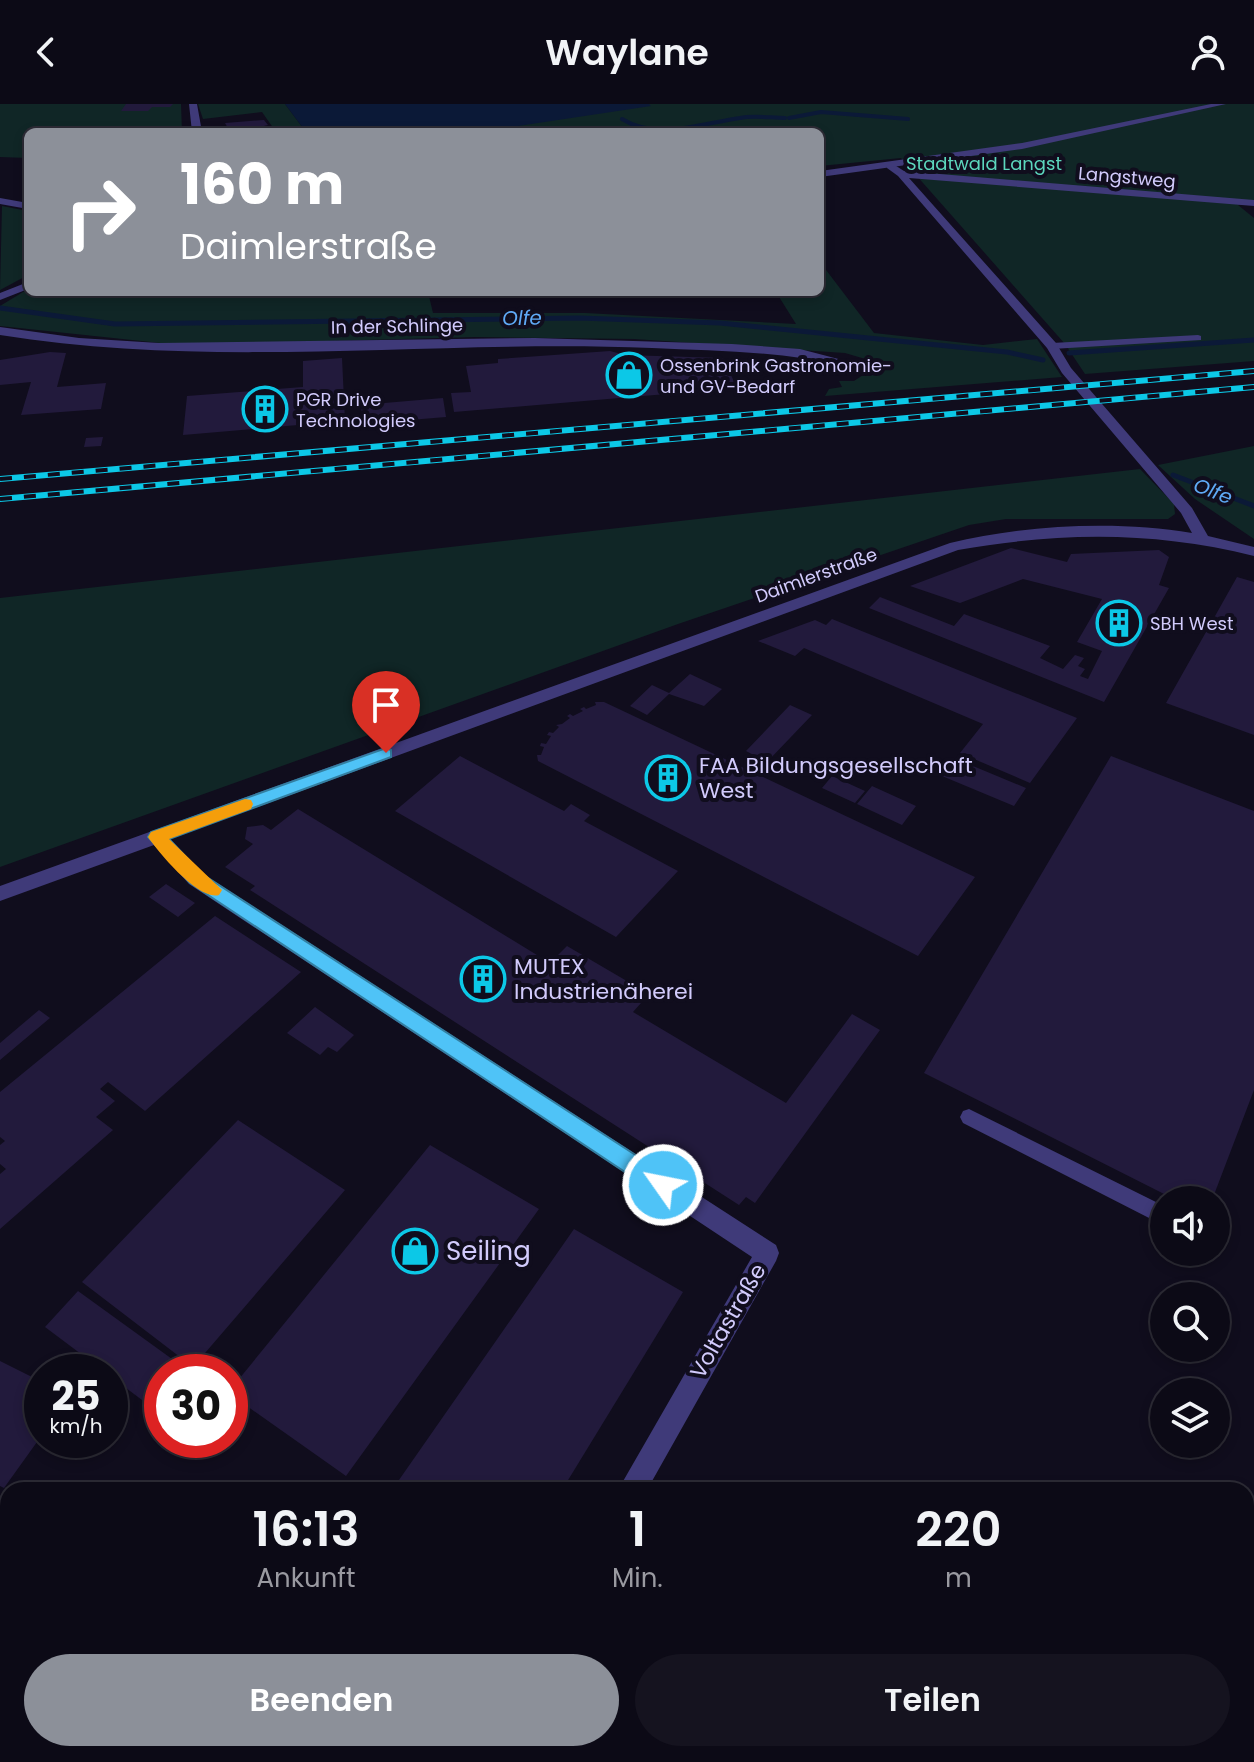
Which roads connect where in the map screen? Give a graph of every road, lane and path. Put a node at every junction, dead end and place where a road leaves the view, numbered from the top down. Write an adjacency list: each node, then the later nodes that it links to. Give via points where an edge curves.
1 (193, 104): 3 (street)
2 (1222, 104): 4 (street, via 1074,138)
3 (196, 128)
4 (890, 166): 5 (street); 6 (street)
5 (824, 174)
6 (901, 174): 8 (street, Langstweg); 14 (street)
7 (0, 201): 9 (street)
8 (1254, 203)
9 (24, 205)
10 (24, 287): 11 (street)
11 (0, 297)
12 (0, 331): 15 (street, In der Schlinge, via 176,349 634,343 809,354)
13 (1198, 338): 14 (lane)
14 (1052, 346): 16 (street, via 1066,370 1187,511)
15 (844, 362)
16 (1202, 538): 17 (street, Daimlerstraße); 18 (street, Daimlerstraße, via 1062,533 1003,536 955,546)
17 (1254, 552)
18 (157, 837): 19 (street, Daimlerstraße); 22 (street, Voltastraße, via 196,879 767,1253)
19 (0, 894)
20 (969, 1117): 21 (lane)
21 (1150, 1209)
22 (637, 1482)

